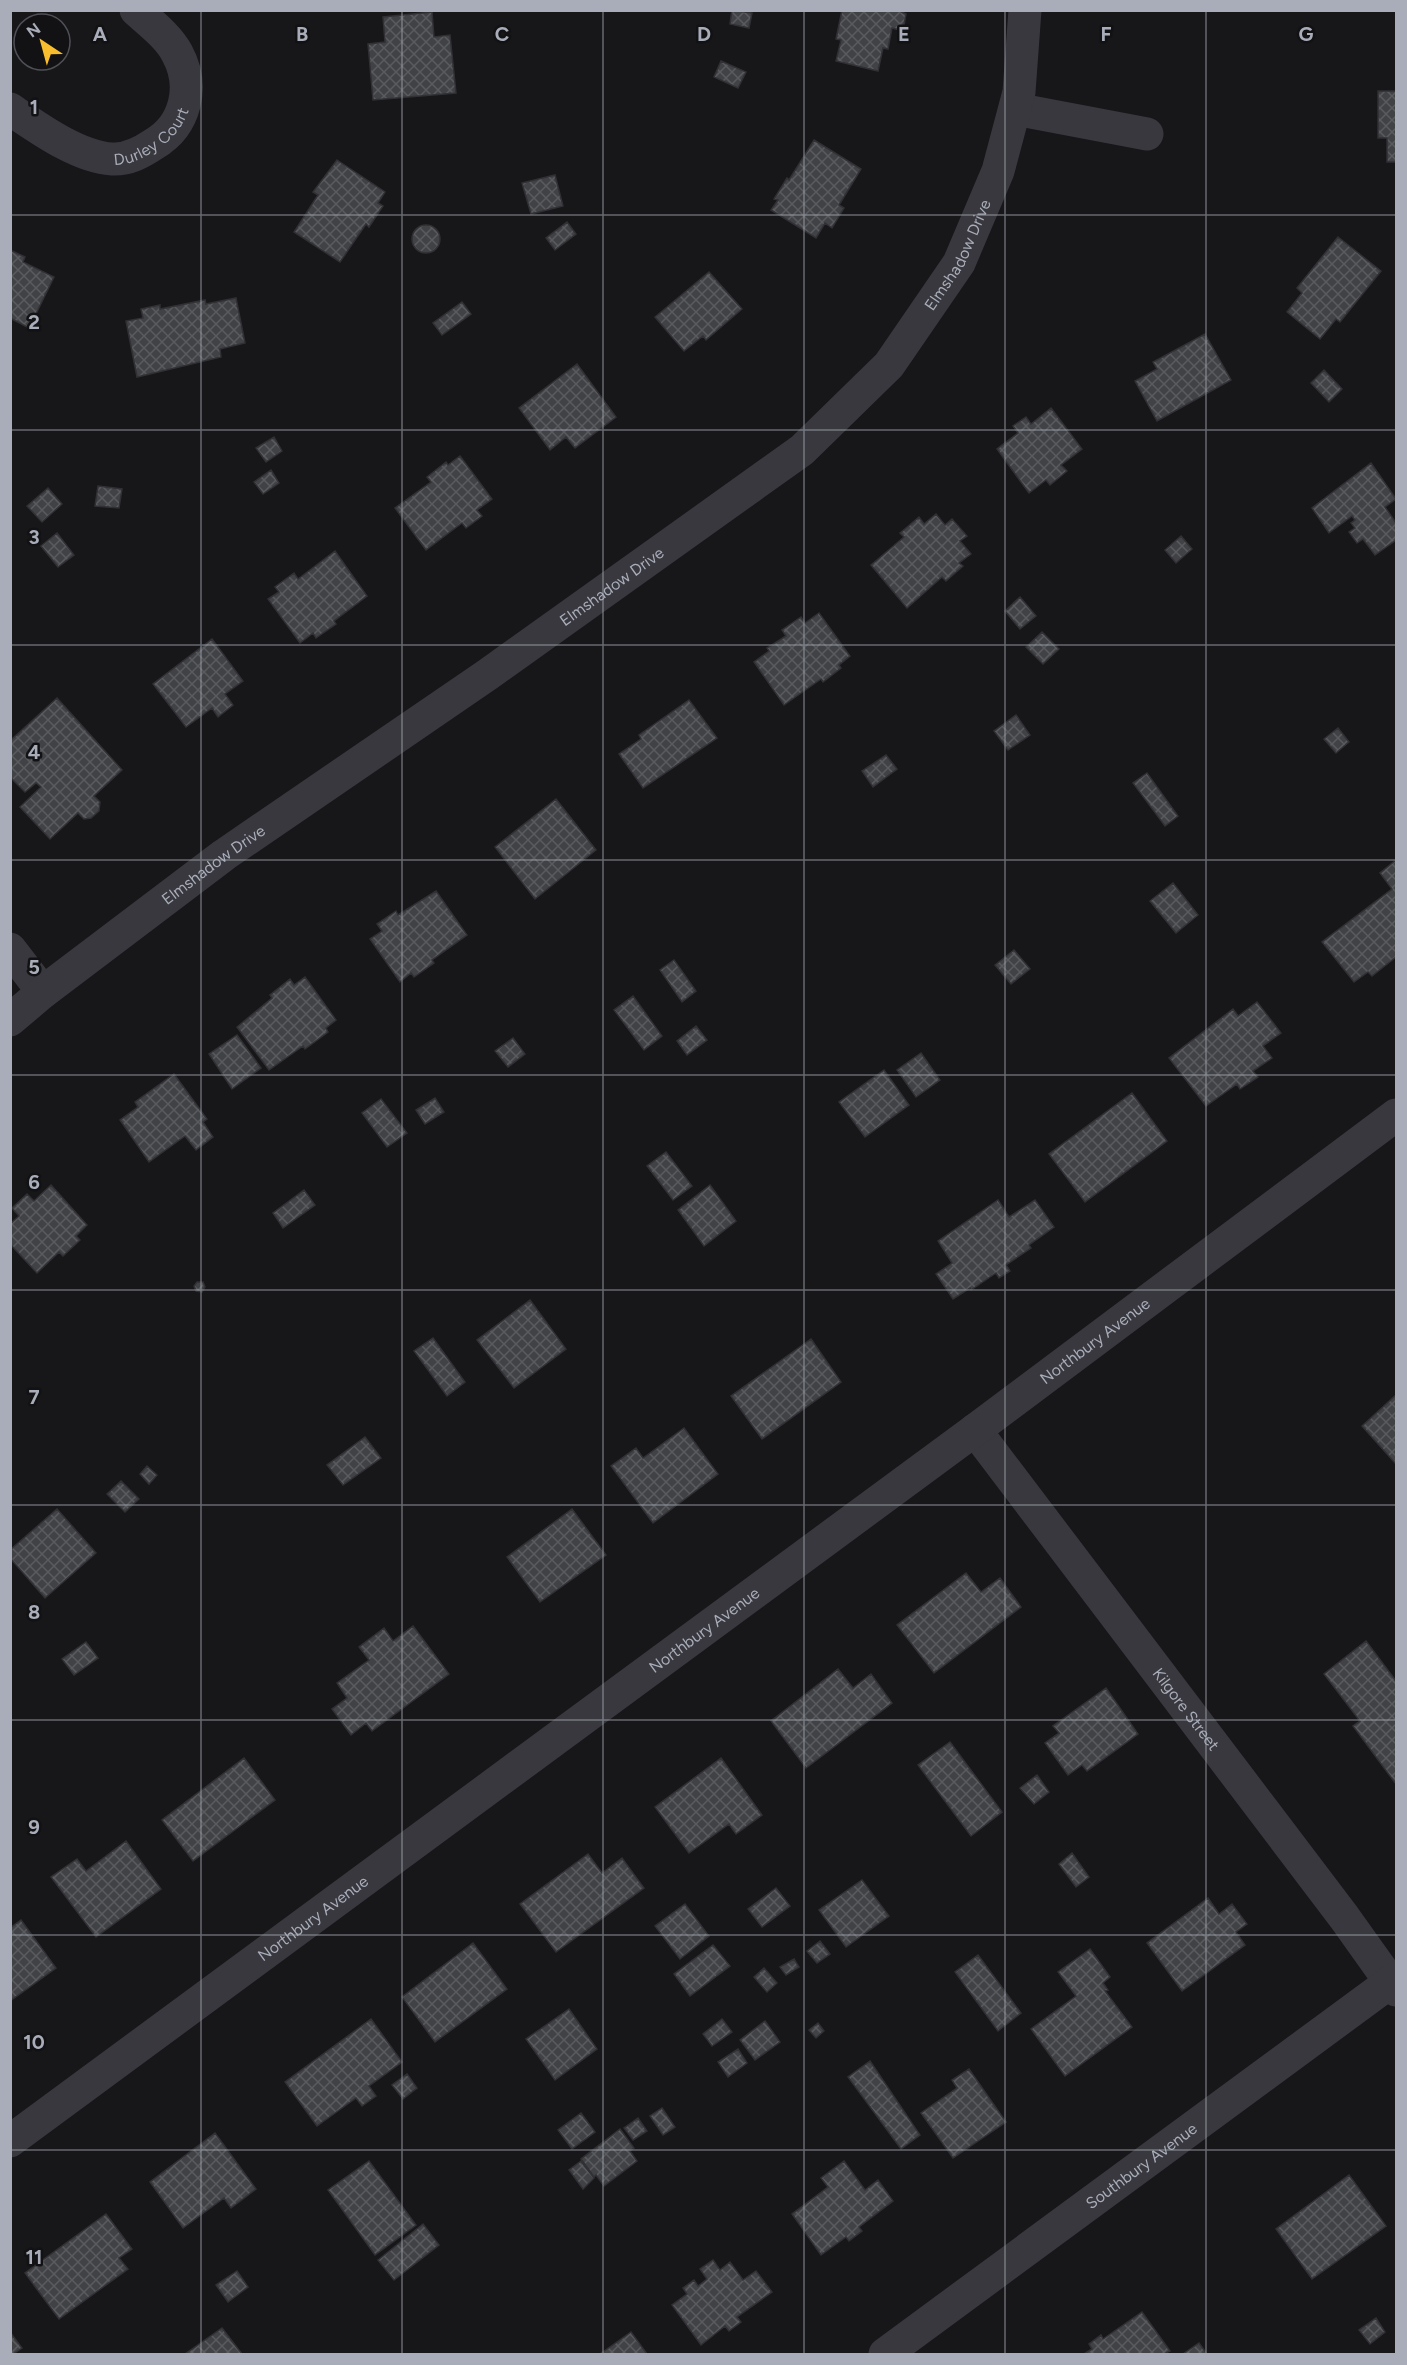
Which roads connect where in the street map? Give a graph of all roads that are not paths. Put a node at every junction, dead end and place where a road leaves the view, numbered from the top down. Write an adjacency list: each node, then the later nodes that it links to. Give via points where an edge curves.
1 (136, 10): 3 (street, Durley Court, via 177,52 184,74 186,98 177,125 161,140 136,155 112,159 87,153 50,135)
2 (1025, 10): 4 (street, Elmshadow Drive)
3 (10, 109)
4 (1015, 109): 5 (street); 7 (street, Elmshadow Drive, via 998,171 959,263 890,365 802,450 487,675 224,855)
5 (1147, 134)
6 (10, 949): 7 (street)
7 (43, 992): 8 (street, Elmshadow Drive)
8 (10, 1020)
9 (1396, 1115): 10 (street, Northbury Avenue)
10 (975, 1430): 11 (street, Kilgore Street); 12 (street, Northbury Avenue)
11 (1395, 1984): 13 (street, Southbury Avenue)
12 (10, 2141)
13 (885, 2355)

